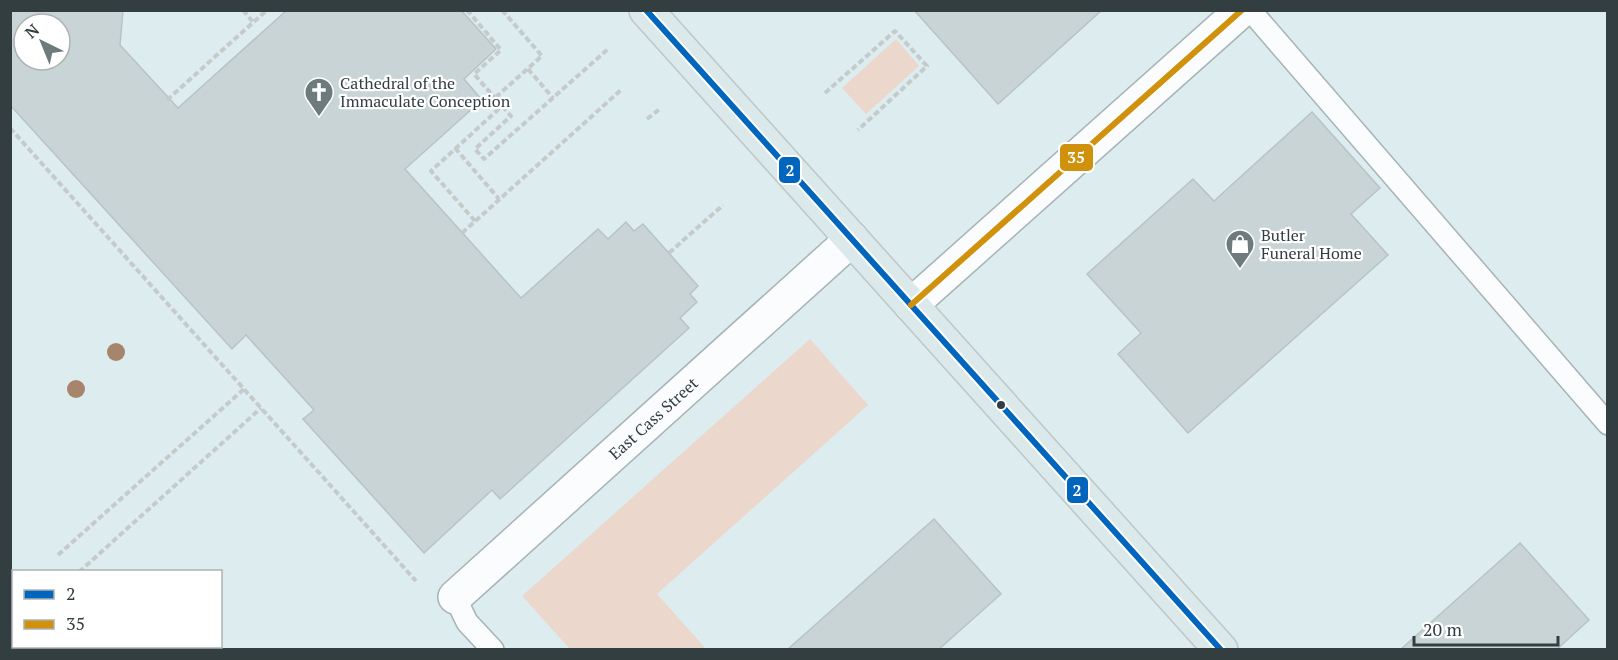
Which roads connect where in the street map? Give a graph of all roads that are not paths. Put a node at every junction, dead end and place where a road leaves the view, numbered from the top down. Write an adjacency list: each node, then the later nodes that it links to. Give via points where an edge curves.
1 (646, 10): 4 (main road)
2 (1242, 10): 5 (street)
3 (1250, 10): 6 (lane)
4 (852, 239): 5 (main road); 7 (street, East Cass Street)
5 (911, 305): 9 (main road)
6 (1608, 424)
7 (455, 597): 8 (lane, via 467,622)
8 (493, 650)
9 (1221, 650)

